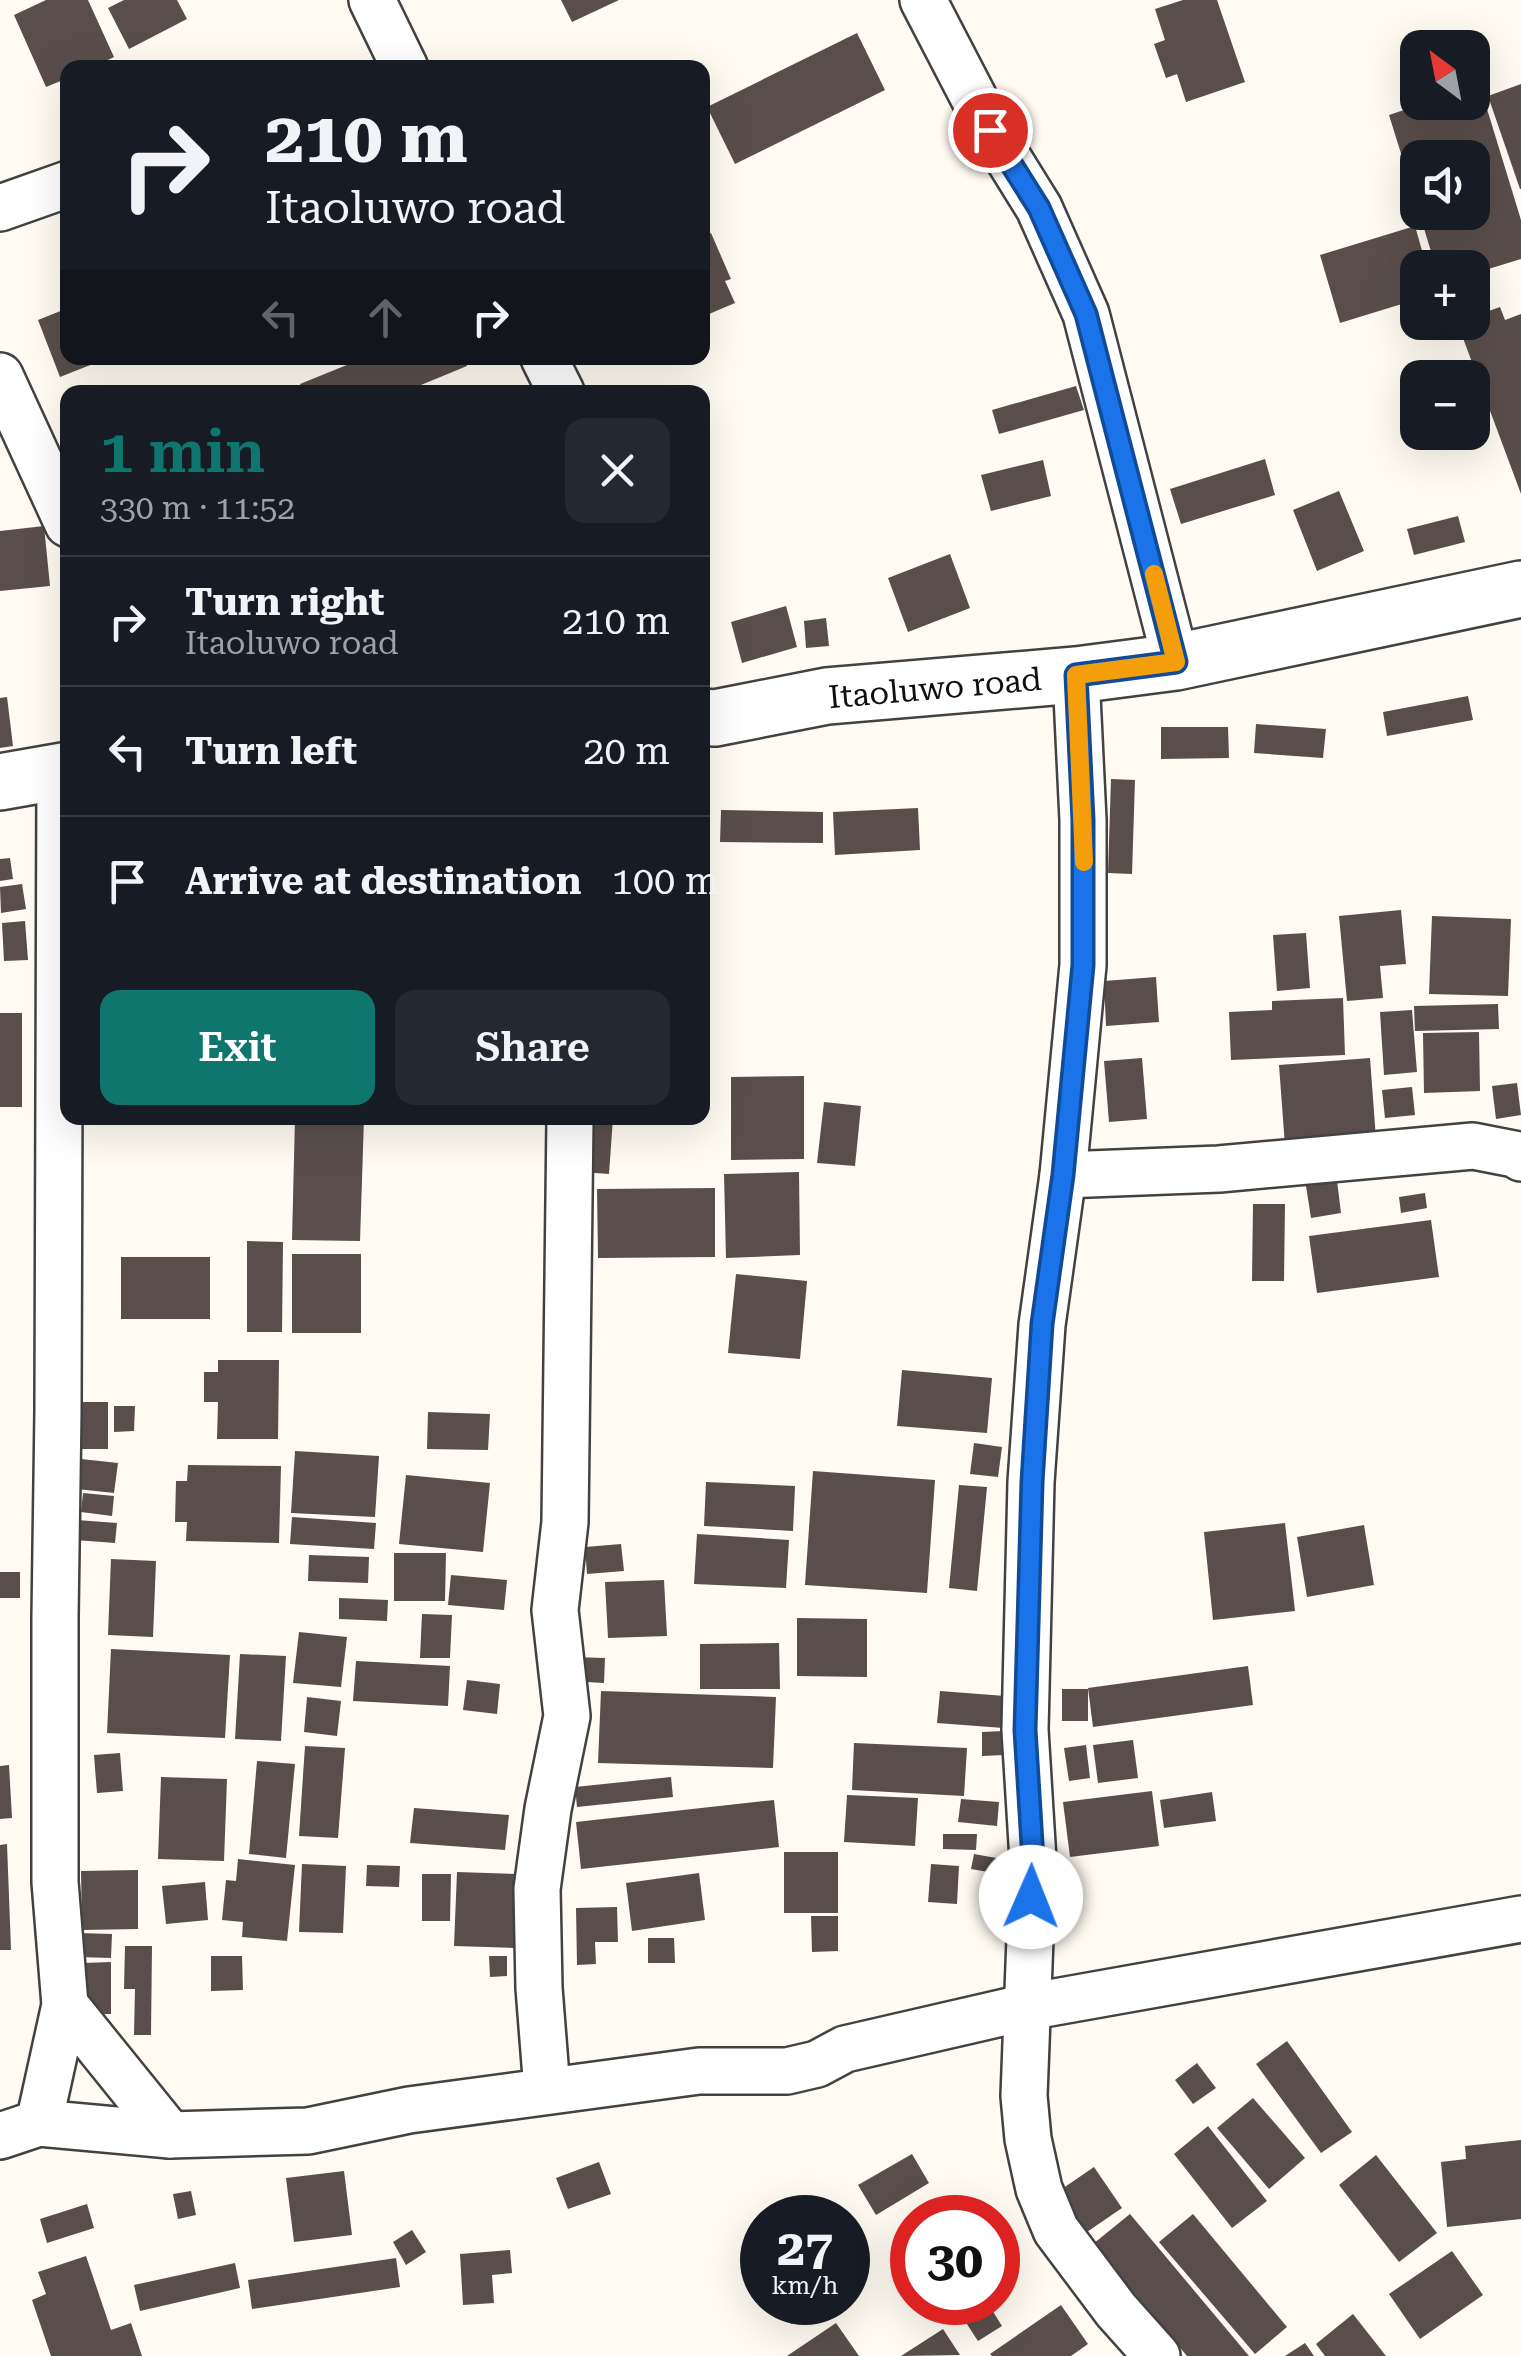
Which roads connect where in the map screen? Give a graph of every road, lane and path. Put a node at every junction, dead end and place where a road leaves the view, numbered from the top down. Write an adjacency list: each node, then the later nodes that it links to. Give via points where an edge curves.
1 (372, 0): 3 (street)
2 (924, 0): 9 (street, via 990,130 1039,208 1086,314)
3 (397, 60)
4 (60, 187): 5 (street)
5 (0, 208)
6 (0, 376): 7 (street)
7 (60, 507)
8 (1521, 588): 9 (street, Itaoluwo road)
9 (1176, 662): 10 (street, Itaoluwo road)
10 (1076, 675): 11 (street, Itaoluwo road); 17 (street, via 1083,965)
11 (710, 709)
12 (60, 773): 13 (street)
13 (0, 782)
14 (61, 1125): 19 (street, via 54,1616 56,1882)
15 (570, 1125): 21 (street, via 564,1522 556,1610 567,1716 537,1888)
16 (1521, 1158): 17 (street, via 1472,1146)
17 (1063, 1175): 20 (street, via 1042,1324 1032,1482)
18 (1521, 1919): 20 (street)
19 (65, 2005): 22 (street); 23 (street)
20 (1027, 2007): 21 (street, via 845,2050 787,2071 698,2071); 24 (street, via 1024,2096 1039,2189 1056,2230)
21 (547, 2090): 23 (street, via 308,2131)
22 (20, 2130): 23 (street)
23 (170, 2135)
24 (1158, 2356)

